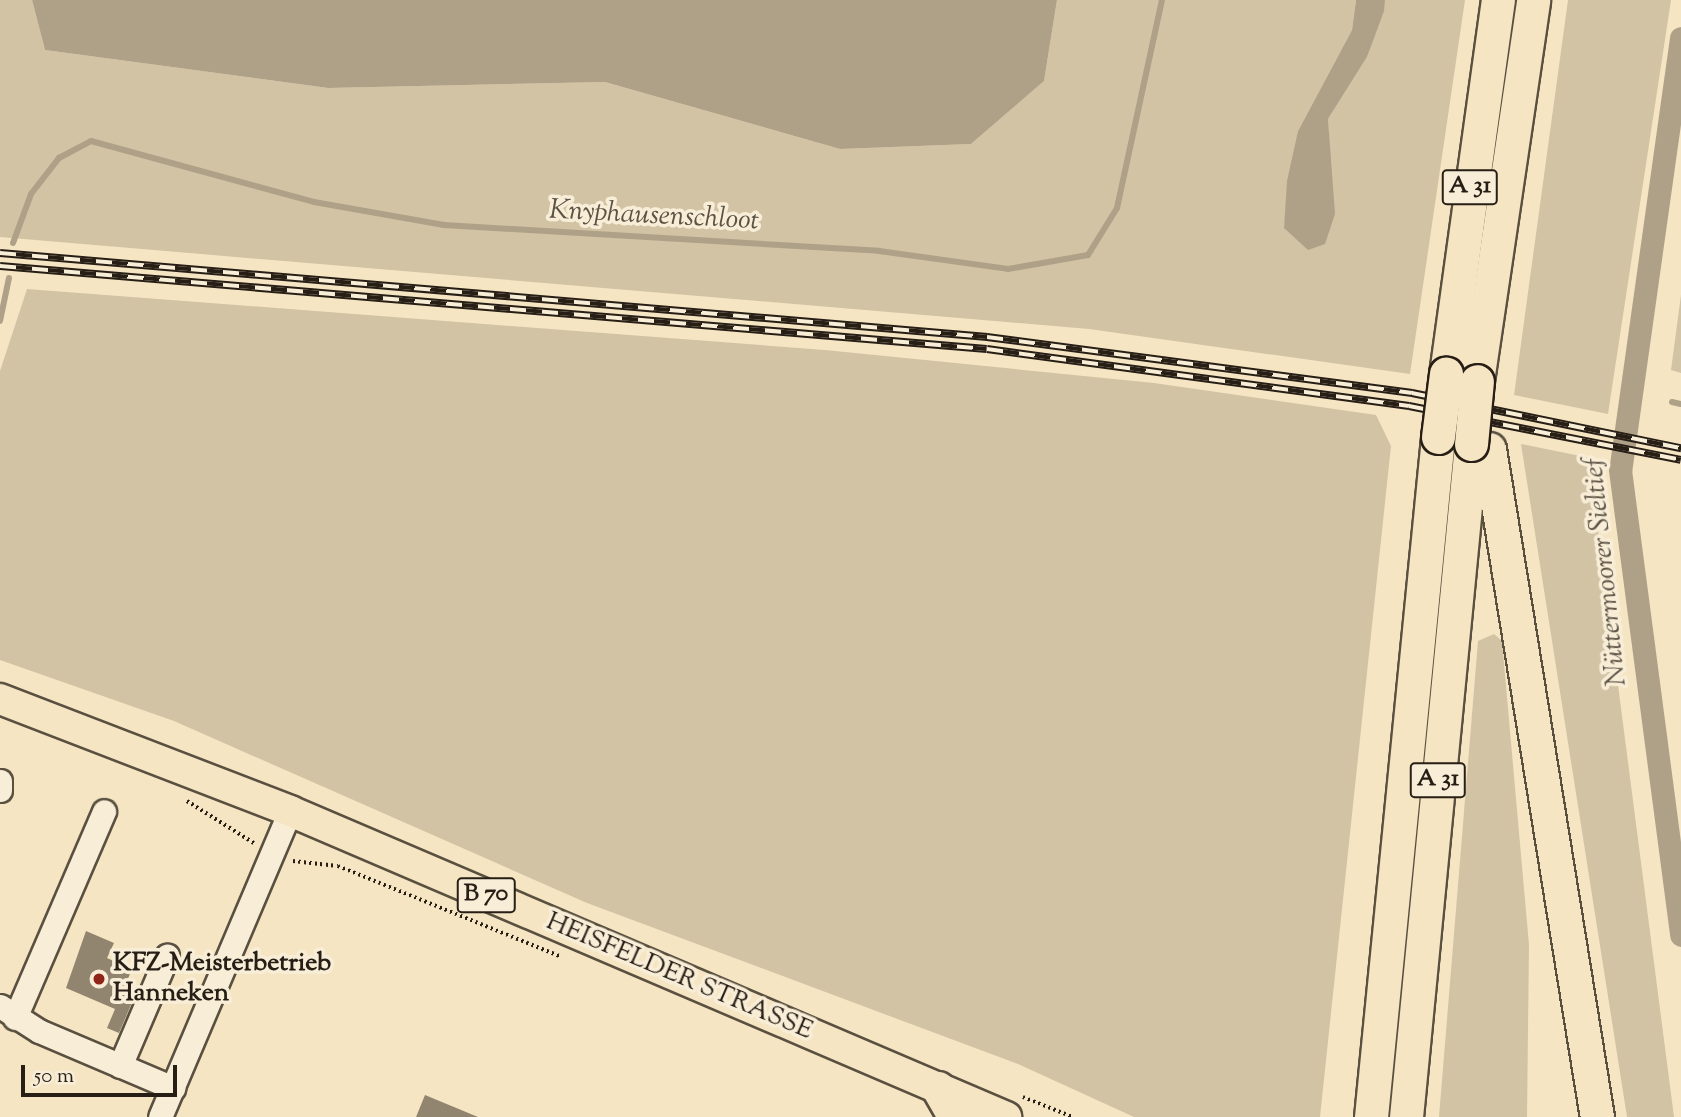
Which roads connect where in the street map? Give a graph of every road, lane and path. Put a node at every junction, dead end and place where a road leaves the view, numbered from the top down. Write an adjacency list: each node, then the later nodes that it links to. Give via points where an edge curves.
1 (1498, 0): 3 (highway, A 31)
2 (1533, 0): 3 (highway, A 31)
3 (1462, 378): 4 (highway, A 31, bridge); 21 (highway, A 31, bridge, via 1438,437)
4 (1478, 436): 22 (highway, A 31); 23 (highway)
5 (0, 699): 10 (main road, HEISFELDER STRASSE / B 70)
6 (0, 781): 7 (street)
7 (0, 790)
8 (183, 799): 11 (path)
9 (104, 811): 14 (street)
10 (290, 811): 11 (street); 17 (main road, HEISFELDER STRASSE / B 70)
11 (273, 852): 13 (path, via 309,867 338,866); 16 (street)
12 (167, 956): 15 (street)
13 (573, 961)
14 (7, 1012): 15 (street)
15 (120, 1066): 16 (street)
16 (173, 1087): 18 (street)
17 (938, 1088): 19 (highway); 20 (main road, HEISFELDER STRASSE / B 70)
18 (160, 1117)
19 (955, 1117)
20 (1006, 1117)
21 (1371, 1117)
22 (1406, 1117)
23 (1597, 1117)

